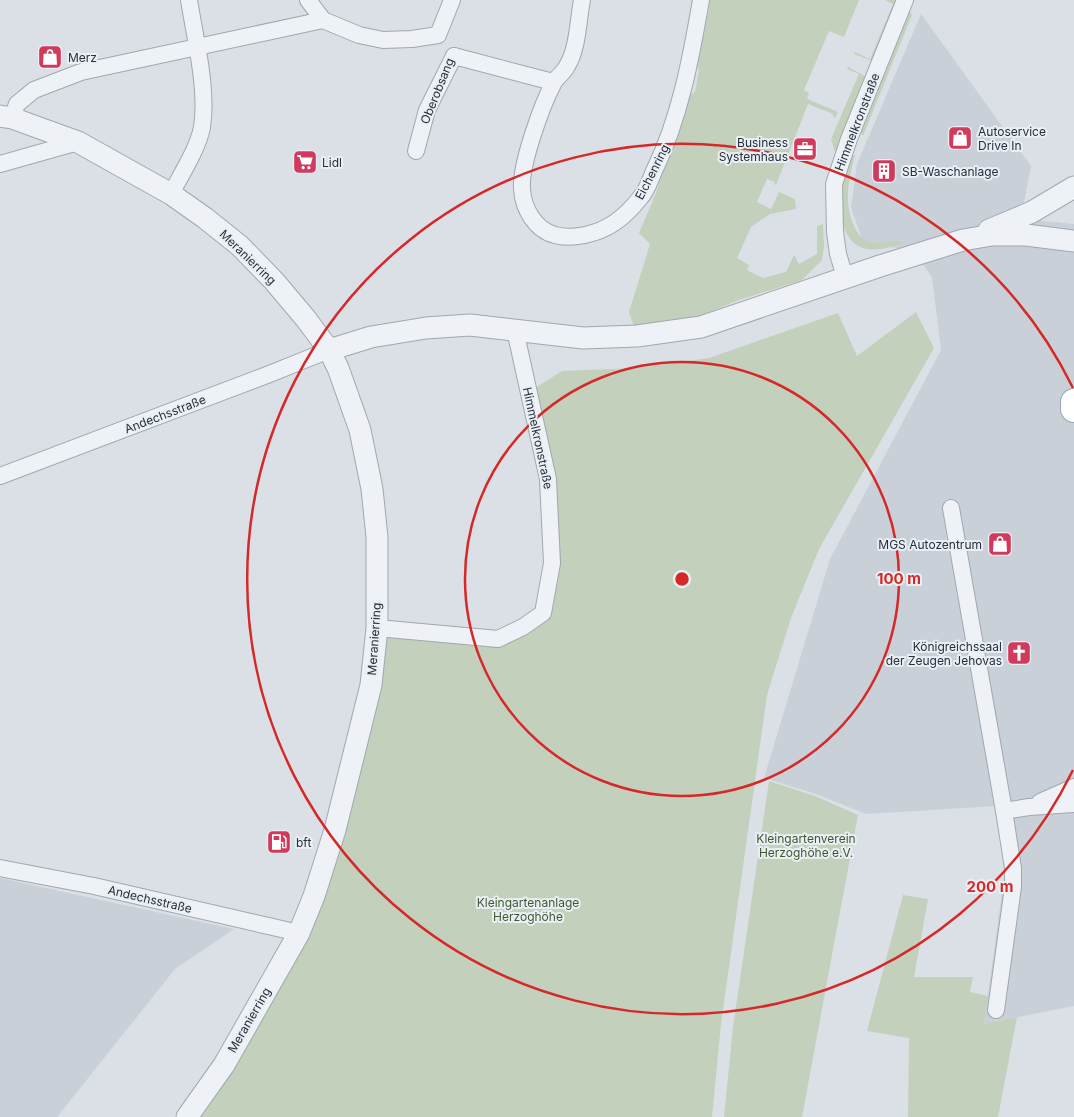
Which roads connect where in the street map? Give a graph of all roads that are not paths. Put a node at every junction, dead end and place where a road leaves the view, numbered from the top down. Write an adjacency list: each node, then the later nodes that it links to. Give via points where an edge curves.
1 (189, 0): 9 (street)
2 (308, 0): 7 (street)
3 (452, 0): 8 (street)
4 (582, 0): 11 (street, Eichenring, via 576,41 568,66)
5 (701, 0): 11 (street, Eichenring, via 680,103 664,150 642,197 627,214 598,232 572,237 553,235 534,223 525,206 521,188 526,161)
6 (905, 0): 20 (street, Himmelkronstraße, via 834,184 835,232)
7 (323, 20): 8 (street, via 359,35 383,40); 9 (street, Meranierring)
8 (438, 35): 10 (street, Oberobsang)
9 (197, 48): 12 (street, Meranierring, via 81,72 34,90); 17 (street, via 204,101 202,128)
10 (454, 56): 11 (street); 14 (street, Oberobsang, via 427,110)
11 (553, 82)
12 (6, 117): 13 (street, Meranierring)
13 (78, 142): 15 (street); 17 (street, Meranierring)
14 (416, 151)
15 (0, 164)
16 (1074, 187): 18 (street, via 1019,218)
17 (171, 194): 22 (street, Meranierring, via 240,246 274,281)
18 (963, 240): 19 (street, via 992,235 1026,235); 20 (street)
19 (1074, 241)
20 (845, 277): 21 (street, via 701,326 637,336 583,338)
21 (515, 330): 22 (street, via 470,325 426,328 371,337); 27 (street, Himmelkronstraße, via 548,479 552,562 543,613 498,639)
22 (329, 350): 25 (street, Andechsstraße); 27 (street, Meranierring, via 360,430 372,489 377,536)
23 (1074, 402): 24 (main road)
24 (1074, 409)
25 (0, 476)
26 (951, 508): 31 (street)
27 (378, 628): 33 (street, Meranierring, via 371,685 335,830)
28 (1074, 787): 30 (street)
29 (1074, 804): 30 (street)
30 (1029, 807): 31 (street)
31 (1004, 811): 34 (street, via 1013,887)
32 (0, 868): 33 (street, Andechsstraße)
33 (299, 933): 35 (street, Meranierring, via 224,1065)
34 (996, 1010)
35 (186, 1117)

